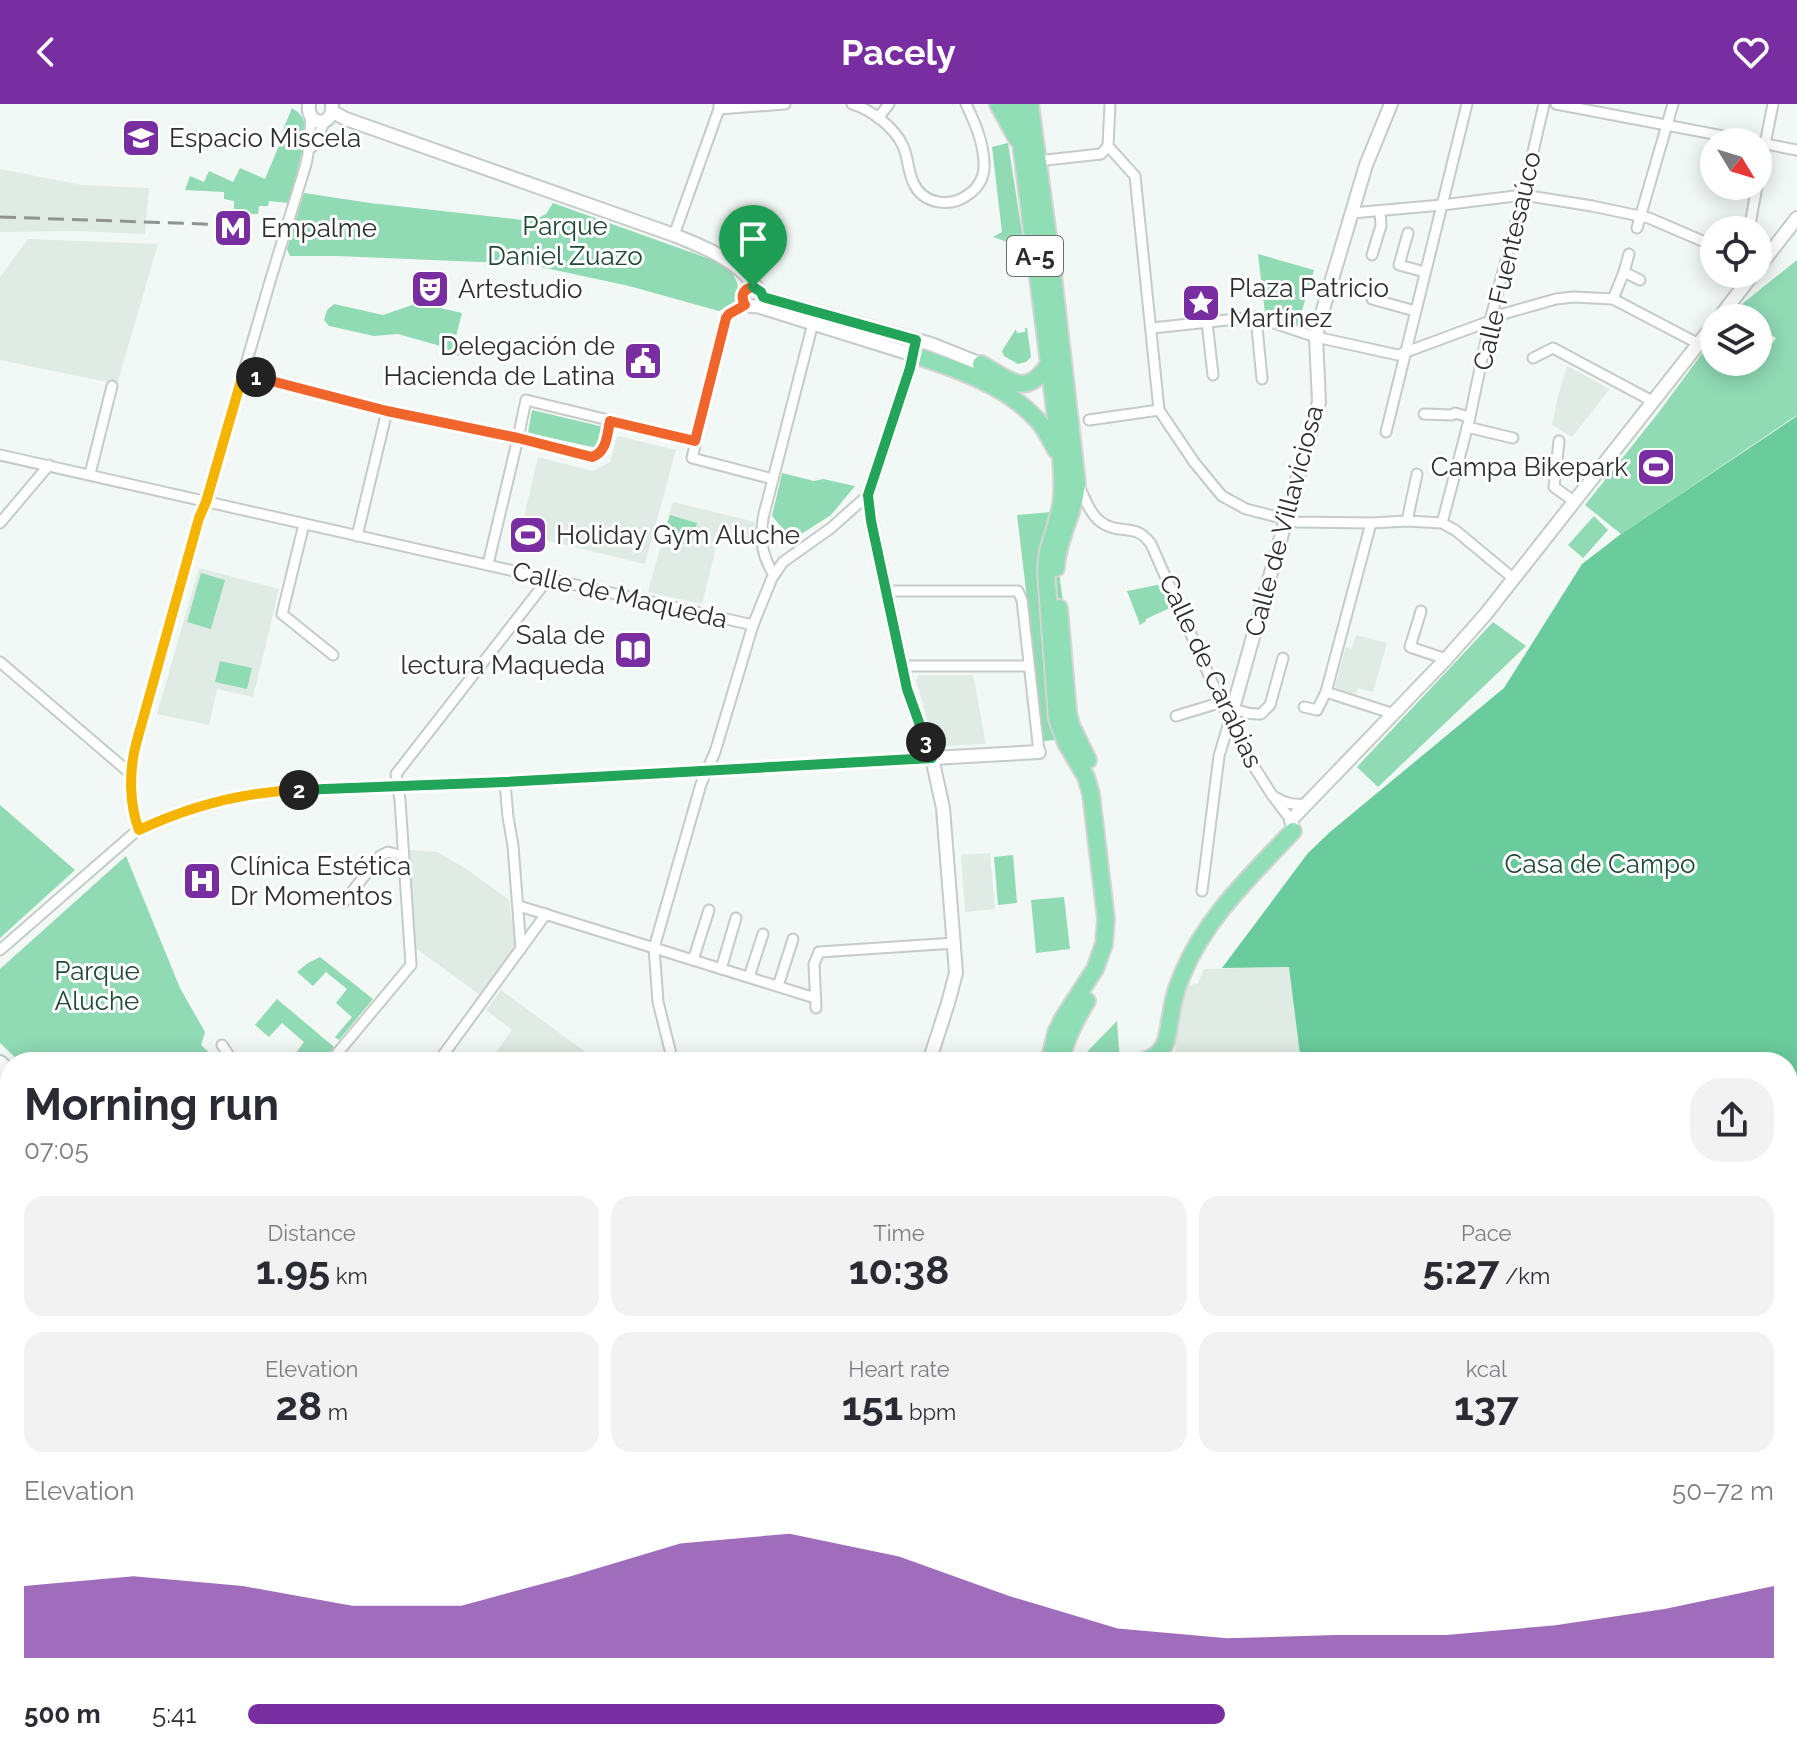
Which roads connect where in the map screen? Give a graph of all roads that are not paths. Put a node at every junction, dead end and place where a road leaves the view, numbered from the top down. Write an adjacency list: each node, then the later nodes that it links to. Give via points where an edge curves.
1 (785, 104): 15 (street)
2 (852, 104): 18 (street)
3 (889, 104): 18 (street)
4 (966, 104): 18 (street, via 983,148 985,172 976,188 955,202 941,204 918,190 903,146)
5 (998, 104): 24 (highway)
6 (1016, 104): 24 (highway, A-5)
7 (1030, 104): 86 (highway, A-5, via 1051,258)
8 (1110, 104): 23 (street)
9 (1391, 104): 31 (street, Calle de Villaviciosa)
10 (1467, 104): 29 (street)
11 (1544, 104): 28 (street, Calle Fuentesaúco)
12 (1556, 104): 19 (street)
13 (1673, 104): 19 (street)
14 (1773, 104): 20 (street)
15 (719, 106): 36 (street)
16 (308, 108): 17 (street, via 318,122); 26 (street)
17 (331, 109): 26 (street); 36 (street, via 346,119)
18 (878, 118)
19 (1668, 124): 21 (street); 32 (street)
20 (1768, 128)
21 (1700, 130)
22 (1772, 145): 25 (street)
23 (1108, 146): 27 (street, via 1101,154); 55 (street, via 1135,176)
24 (1022, 147): 62 (highway, A-5)
25 (1797, 150)
26 (308, 154): 63 (street)
27 (1046, 160)
28 (1523, 195): 29 (street); 32 (street); 52 (street, Calle Fuentesaúco)
29 (1442, 205): 30 (street); 41 (street)
30 (1380, 211): 31 (street); 40 (street)
31 (1352, 213): 56 (street, Calle de Villaviciosa)
32 (1640, 217): 34 (street); 37 (street)
33 (1797, 218): 38 (street)
34 (1637, 228)
35 (1408, 233): 41 (street, via 1399,265)
36 (674, 235): 44 (street, via 724,258)
37 (1700, 240)
38 (1772, 249)
39 (1629, 254): 42 (street)
40 (1372, 255)
41 (1425, 272): 50 (street)
42 (1624, 272): 43 (street); 47 (street)
43 (1640, 280)
44 (753, 287): 48 (street, via 761,292); 48 (street, via 742,299)
45 (1742, 288): 49 (street)
46 (1372, 299): 50 (street)
47 (1613, 299): 52 (street, via 1556,299); 57 (street)
48 (755, 303): 54 (street); 58 (street); 78 (street, via 726,318)
49 (1730, 304)
50 (1415, 311): 59 (street)
51 (1256, 317): 53 (street); 56 (street); 65 (street)
52 (1490, 321): 59 (street); 74 (street, Calle Fuentesaúco)
53 (1207, 322): 55 (street); 64 (street)
54 (813, 323): 58 (street); 85 (street)
55 (1152, 328): 69 (street)
56 (1316, 337): 59 (street, via 1398,355); 90 (street, Calle de Villaviciosa, via 1319,402)
57 (1699, 344): 68 (street)
58 (915, 347): 61 (street); 66 (highway, via 961,371); 87 (street)
59 (1405, 352): 75 (street)
60 (1533, 358): 68 (street, via 1553,348)
61 (981, 364): 66 (highway)
62 (1049, 364): 66 (highway, via 1029,384); 81 (highway, A-5)
63 (243, 374): 70 (street); 88 (street)
64 (1213, 375)
65 (1262, 379)
66 (994, 380): 81 (highway, via 1039,422)
67 (112, 386): 83 (street)
68 (1654, 402): 89 (street)
69 (1159, 410): 72 (street); 90 (street, via 1222,496)
70 (387, 411): 76 (street); 96 (street)
71 (1424, 414): 74 (street, via 1455,413)
72 (1089, 420)
73 (610, 421): 76 (street, via 603,450 592,457); 76 (street, Calle de Maqueda, via 526,400); 78 (street, Calle de Maqueda)
74 (1468, 422): 77 (street); 94 (street, Calle Fuentesaúco)
75 (1386, 432)
76 (518, 438): 97 (street, Calle de Maqueda)
77 (1513, 438)
78 (695, 441): 85 (street, via 692,458)
79 (1559, 441): 89 (street, via 1554,487)
80 (0, 455): 82 (street, Calle de Maqueda)
81 (1061, 458): 86 (highway, A-5)
82 (49, 465): 83 (street, Calle de Maqueda); 92 (street)
83 (90, 474): 88 (street, Calle de Maqueda)
84 (1417, 474): 91 (street)
85 (773, 479): 98 (street, via 761,534 762,552)
86 (1070, 485): 112 (street, Calle de Carabias, via 1103,524 1147,538); 148 (highway, via 1046,563 1057,719 1091,794 1106,919 1101,956 1062,1020); 149 (highway, via 1076,497 1058,552 1056,580 1068,712 1096,777 1115,924 1103,973)
87 (868, 495): 98 (street, via 790,556); 101 (street)
88 (206, 502): 95 (street, Calle de Maqueda); 118 (street)
89 (1575, 502): 100 (street)
90 (1285, 519): 93 (street); 112 (street, Calle de Villaviciosa)
91 (1407, 521): 93 (street); 94 (street)
92 (0, 523)
93 (1371, 523): 110 (street)
94 (1442, 523): 100 (street)
95 (304, 524): 96 (street, Calle de Maqueda); 104 (street, via 282,614)
96 (357, 536): 97 (street, Calle de Maqueda)
97 (488, 564): 99 (street, Calle de Maqueda)
98 (774, 575): 103 (street)
99 (548, 579): 103 (street, Calle de Maqueda); 120 (street, via 396,774)
100 (1514, 579): 106 (street)
101 (886, 591): 108 (street); 109 (street, via 1018,591)
102 (1421, 611): 106 (street, via 1410,647)
103 (753, 625): 117 (street)
104 (333, 655)
105 (1283, 658): 112 (street, Calle de Villaviciosa, via 1266,711)
106 (1446, 659): 113 (street)
107 (0, 662): 118 (street)
108 (902, 666): 109 (street); 116 (street)
109 (1029, 666): 115 (street)
110 (1326, 692): 111 (street, via 1317,710); 113 (street)
111 (1304, 707)
112 (1228, 710): 114 (street); 121 (street, Calle de Carabias, via 1246,754); 126 (street, Calle de Villaviciosa)
113 (1394, 714): 122 (street)
114 (1176, 716)
115 (1039, 752): 116 (street)
116 (932, 758): 117 (street); 134 (street, via 943,808)
117 (708, 770): 119 (street); 135 (street)
118 (131, 774): 124 (street)
119 (505, 782): 120 (street); 128 (street)
120 (397, 785): 124 (street, via 245,796); 125 (street)
121 (1272, 795): 122 (street, via 1296,805); 123 (street, Calle de Carabias)
122 (1311, 800): 123 (street)
123 (1292, 826): 150 (highway, via 1207,927 1183,971)
124 (139, 830): 137 (street)
125 (403, 856): 127 (street, via 380,856); 144 (street, via 411,965)
126 (1202, 891)
127 (344, 902)
128 (519, 906): 130 (street); 136 (street)
129 (709, 910): 138 (street)
130 (546, 914): 135 (street); 136 (street)
131 (736, 918): 139 (street)
132 (763, 934): 140 (street)
133 (793, 939): 141 (street)
134 (955, 943): 141 (street, via 819,952 814,964 816,1003); 147 (street, via 956,973)
135 (654, 948): 138 (street); 146 (street, via 656,989)
136 (521, 949): 145 (street)
137 (0, 950)
138 (693, 960): 139 (street)
139 (721, 969): 140 (street)
140 (749, 977): 141 (street)
141 (778, 986)
142 (222, 1045): 143 (street)
143 (227, 1052)
144 (338, 1052)
145 (445, 1052)
146 (671, 1052)
147 (932, 1052)
148 (1051, 1052)
149 (1063, 1052)
150 (1160, 1052)

